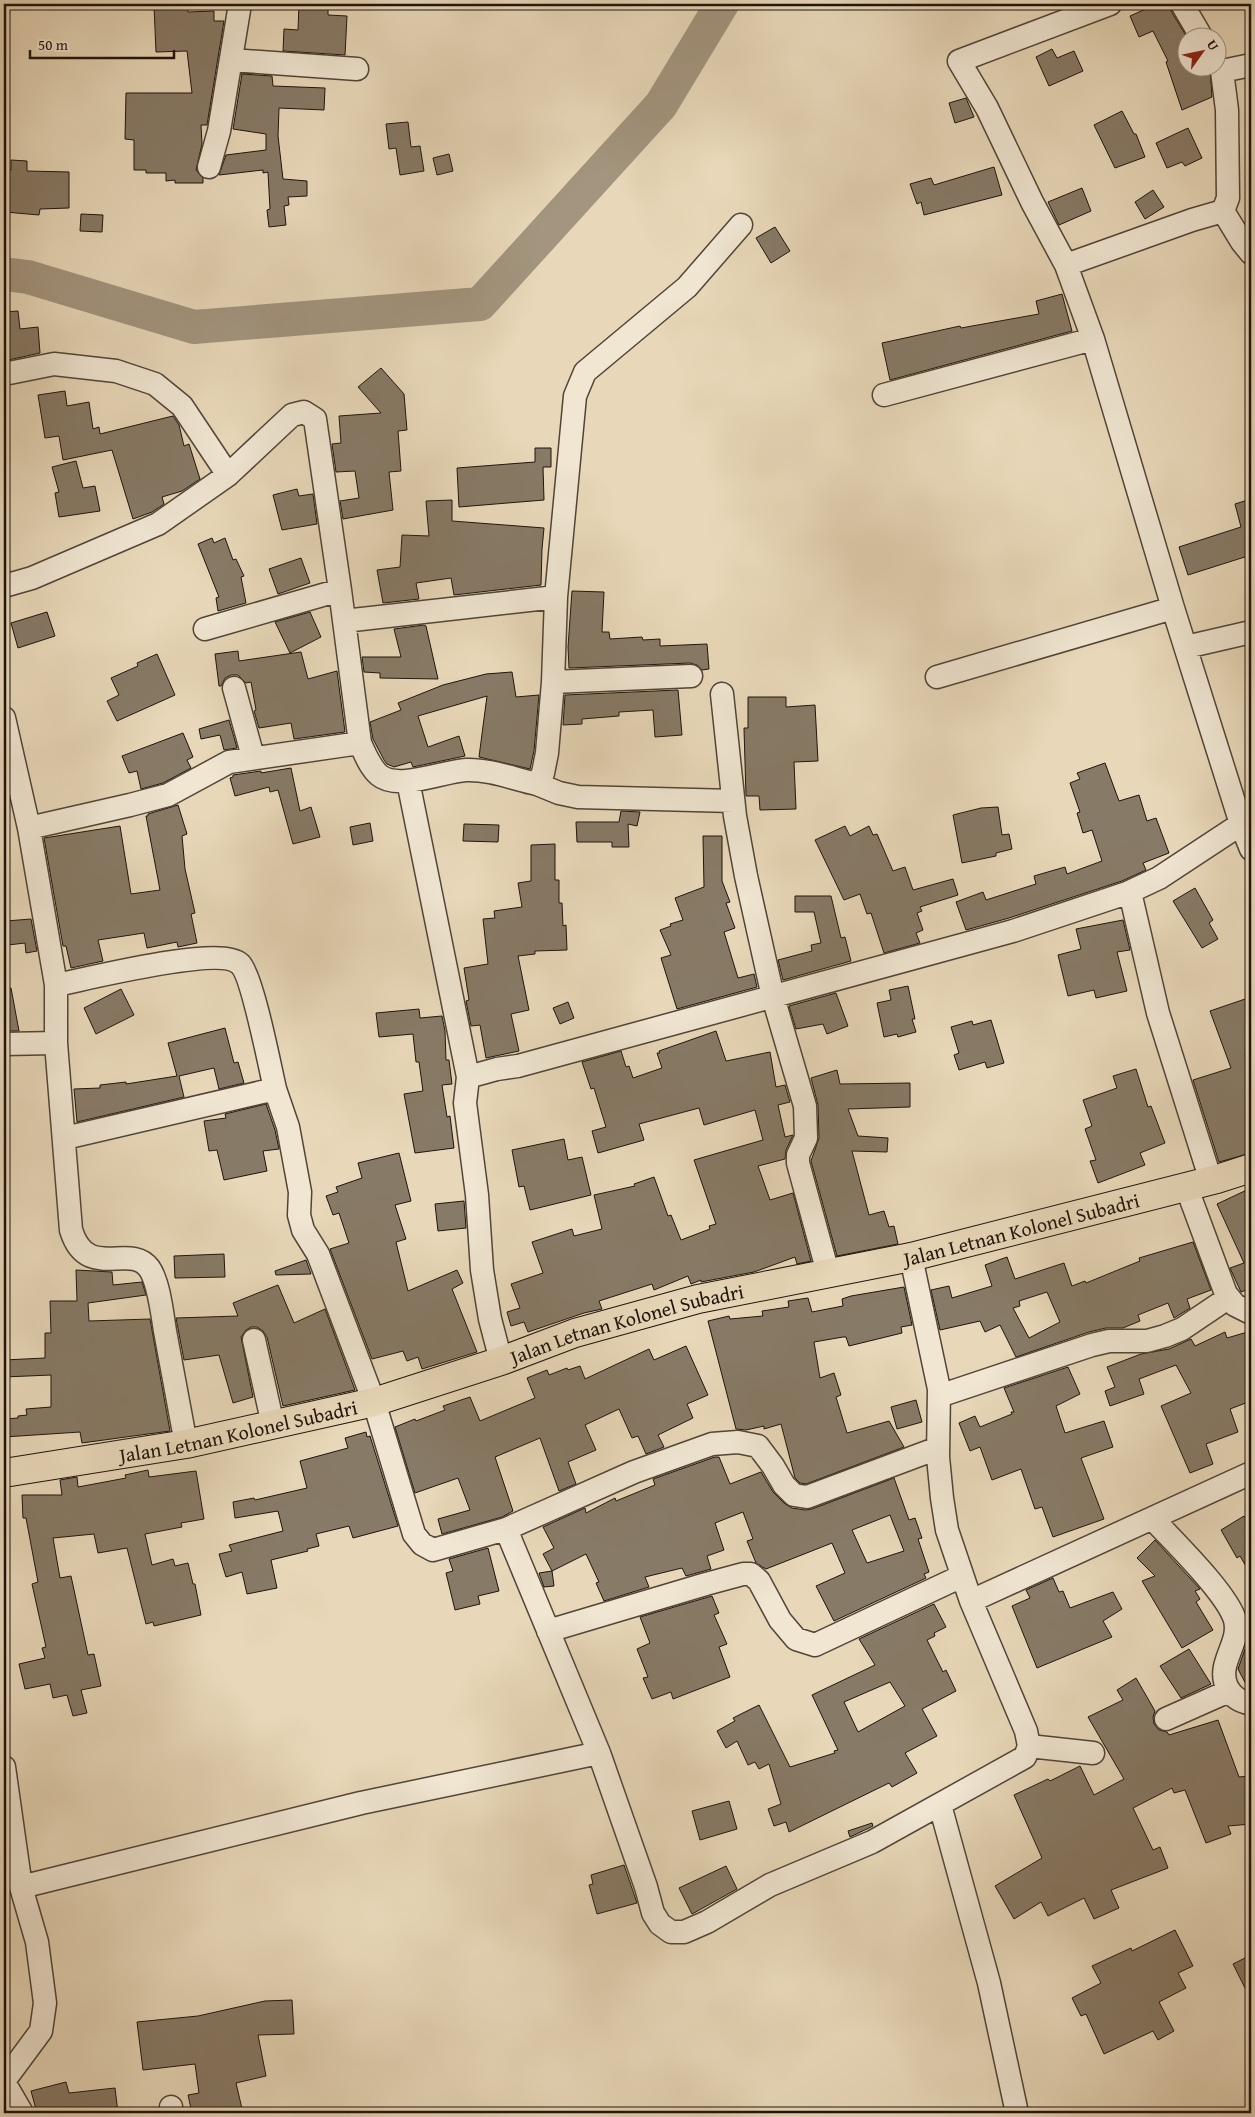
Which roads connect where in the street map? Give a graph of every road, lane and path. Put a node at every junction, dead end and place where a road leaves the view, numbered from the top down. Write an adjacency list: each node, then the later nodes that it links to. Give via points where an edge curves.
1 (240, 4): 5 (street)
2 (1110, 4): 14 (street, via 959,61 987,108)
3 (1182, 4): 4 (street)
4 (1196, 28)
5 (231, 60): 8 (street); 10 (street, via 219,131)
6 (1251, 65): 7 (street)
7 (1228, 66)
8 (356, 69)
9 (1222, 78): 11 (street, via 1227,110 1228,198)
10 (209, 167)
11 (1223, 211): 13 (street); 14 (street)
12 (741, 225): 21 (street, via 687,287 584,372 571,419)
13 (1251, 253)
14 (1066, 265): 15 (street)
15 (1093, 339): 17 (street); 22 (street)
16 (4, 374): 18 (street, via 54,364 116,371 155,384 182,406)
17 (884, 395)
18 (228, 475): 19 (street, via 158,524 32,578); 20 (street, via 292,415 304,412 315,419)
19 (4, 586)
20 (340, 590): 23 (street); 24 (street)
21 (556, 597): 23 (street); 29 (street)
22 (1173, 608): 26 (street); 28 (street)
23 (344, 621): 33 (street)
24 (205, 629)
25 (1251, 632): 26 (street)
26 (1186, 647): 38 (street)
27 (691, 676): 29 (street)
28 (937, 677)
29 (553, 682): 36 (street, via 547,752)
30 (234, 688): 34 (street)
31 (722, 694): 37 (street)
32 (4, 718): 39 (street)
33 (360, 743): 34 (street); 35 (street, via 380,776)
34 (253, 757): 39 (street, via 229,762 168,795)
35 (408, 781): 36 (street, via 466,770); 46 (street)
36 (537, 784): 37 (street, via 578,797)
37 (733, 801): 43 (street)
38 (1241, 824): 40 (street); 41 (street, via 1159,878)
39 (30, 828): 42 (street)
40 (1251, 850)
41 (1130, 892): 43 (street, via 1013,931); 50 (street)
42 (56, 985): 44 (street); 47 (street, via 152,965 206,958 229,959 240,964 250,984)
43 (773, 997): 46 (street); 52 (street, via 805,1106 806,1138 798,1163)
44 (56, 1043): 45 (street); 48 (street)
45 (4, 1044)
46 (468, 1077): 56 (street, via 465,1103 477,1195 482,1270)
47 (275, 1089): 48 (street); 58 (street, via 288,1127 300,1192 303,1230 318,1254)
48 (65, 1138): 60 (street, via 71,1230 79,1248 101,1259 135,1259 151,1270 161,1305)
49 (1251, 1168): 50 (main road, Jalan Letnan Kolonel Subadri)
50 (1199, 1183): 51 (main road, Jalan Letnan Kolonel Subadri); 53 (street)
51 (911, 1257): 52 (main road, Jalan Letnan Kolonel Subadri); 57 (street)
52 (828, 1273): 56 (main road, Jalan Letnan Kolonel Subadri, via 698,1299 575,1334)
53 (1228, 1298): 54 (street); 57 (street, via 1182,1329 1165,1336 1147,1341 1109,1341 1092,1345)
54 (1251, 1313)
55 (254, 1340): 59 (street)
56 (501, 1361): 58 (main road, Jalan Letnan Kolonel Subadri)
57 (939, 1396): 61 (street)
58 (374, 1402): 59 (main road, Jalan Letnan Kolonel Subadri); 65 (street, via 418,1541 433,1550)
59 (273, 1425): 60 (main road, Jalan Letnan Kolonel Subadri)
60 (186, 1444): 62 (main road, Jalan Letnan Kolonel Subadri)
61 (938, 1448): 65 (street, via 807,1496 794,1495 784,1485 758,1446 738,1442 712,1444 634,1472); 66 (street, via 947,1530)
62 (4, 1473)
63 (1251, 1473): 64 (street)
64 (1153, 1519): 67 (street); 69 (street, via 1230,1606 1237,1629 1224,1672)
65 (506, 1529): 68 (street)
66 (962, 1576): 67 (street); 68 (street, via 814,1645 796,1639 780,1620 760,1581 751,1574 706,1584)
67 (971, 1601): 72 (street, via 1026,1731)
68 (548, 1631): 73 (street)
69 (1230, 1691): 70 (street, via 1238,1701); 71 (street)
70 (1251, 1704)
71 (1166, 1719)
72 (1029, 1746): 74 (street); 76 (street, via 1025,1757)
73 (599, 1753): 76 (street, via 653,1913 670,1932 684,1932 700,1925 770,1885 872,1842); 77 (street, via 362,1803)
74 (1093, 1753)
75 (4, 1767): 77 (street)
76 (940, 1804): 80 (street, via 989,1983)
77 (21, 1887): 78 (street, via 37,1942 45,2003 41,2031)
78 (4, 2081): 79 (street)
79 (22, 2113)
80 (1017, 2113)

